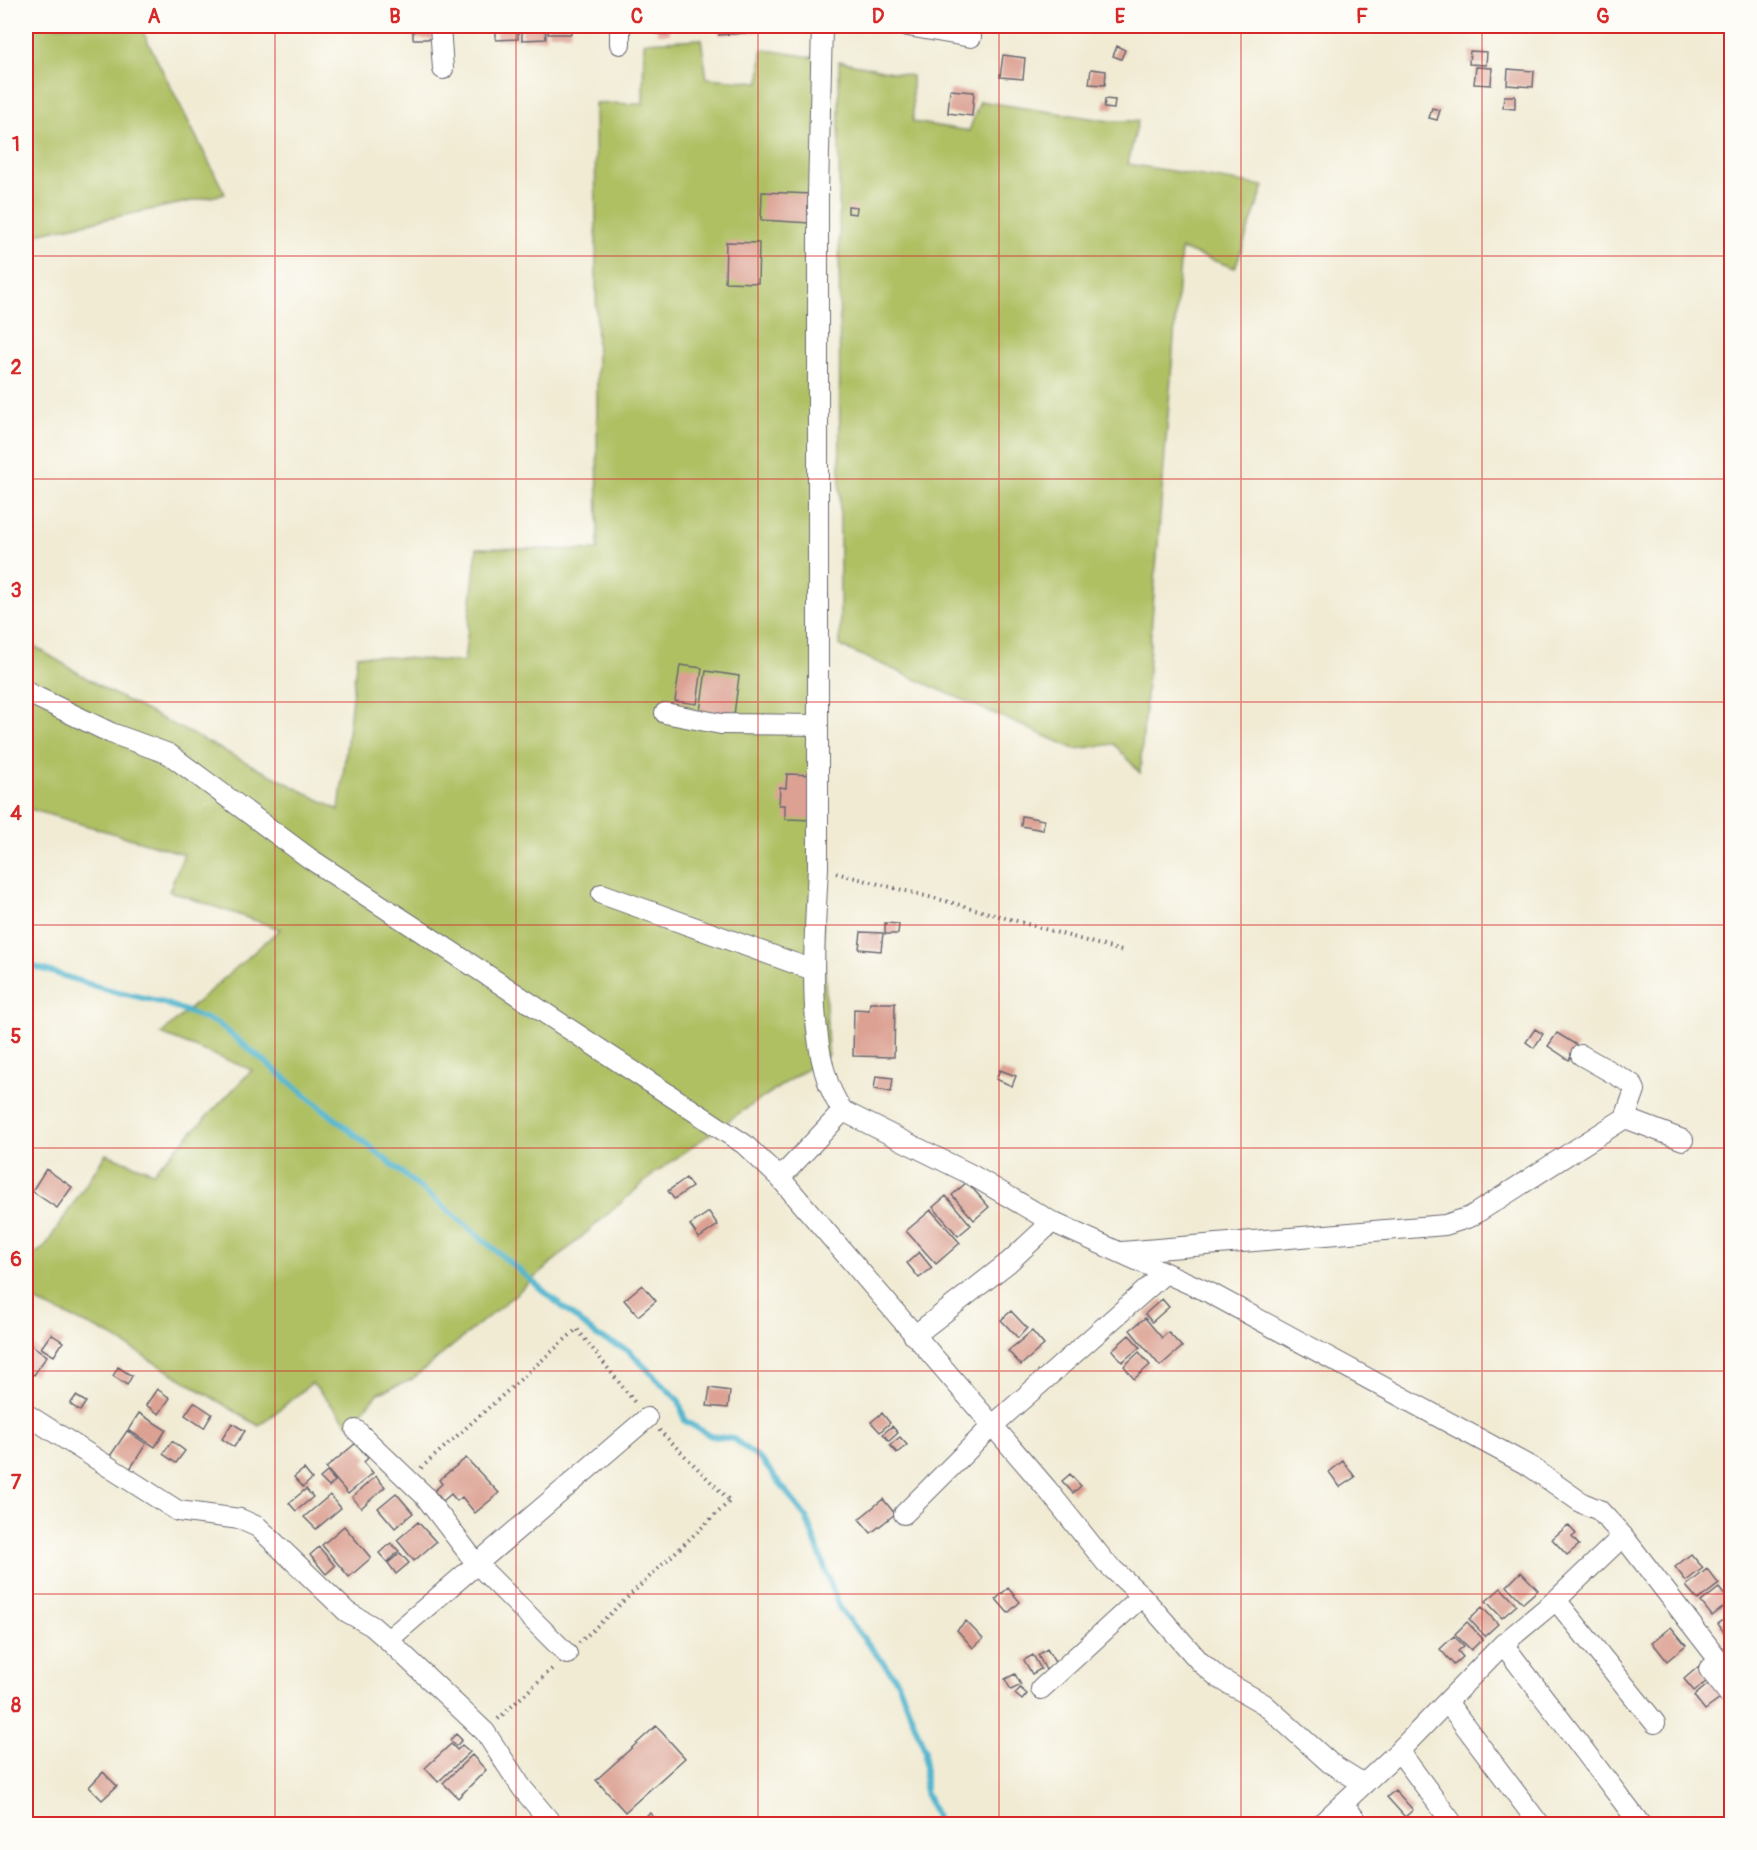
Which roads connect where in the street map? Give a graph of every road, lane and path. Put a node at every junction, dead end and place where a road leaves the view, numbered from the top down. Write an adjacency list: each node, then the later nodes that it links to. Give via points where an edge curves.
1 (440, 26): 5 (street)
2 (822, 26): 8 (street)
3 (908, 26): 4 (street)
4 (971, 37)
5 (444, 69)
6 (26, 692): 17 (street, via 111,733 169,754 309,858 691,1107 744,1144)
7 (665, 713): 8 (street, via 721,724)
8 (816, 725): 9 (street)
9 (818, 868): 11 (path); 12 (street)
10 (603, 894): 12 (street)
11 (1125, 952)
12 (813, 970): 14 (street, via 825,1076 832,1097)
13 (1581, 1055): 15 (street, via 1632,1084 1635,1090)
14 (843, 1111): 17 (street); 18 (street, via 970,1174)
15 (1625, 1118): 16 (street); 19 (street, via 1470,1217 1445,1225)
16 (1683, 1140)
17 (780, 1178): 22 (street)
18 (1052, 1221): 19 (street); 22 (street, via 1009,1262)
19 (1122, 1252): 20 (street)
20 (1165, 1274): 25 (street); 30 (street, via 1210,1293 1531,1467 1582,1503 1596,1527)
21 (577, 1329): 27 (path)
22 (914, 1336): 25 (street)
23 (26, 1414): 34 (street, via 178,1511 240,1519 258,1527 347,1612)
24 (647, 1418): 31 (street)
25 (991, 1427): 29 (street); 32 (street, via 1106,1563)
26 (356, 1430): 27 (street)
27 (407, 1481): 31 (street, via 424,1494)
28 (730, 1501): 36 (path)
29 (904, 1514)
30 (1618, 1541): 33 (street); 37 (street); 39 (street)
31 (476, 1563): 34 (street); 36 (street)
32 (1142, 1596): 38 (street); 44 (street, via 1200,1662 1264,1704 1323,1758)
33 (1556, 1600): 35 (street); 41 (street)
34 (388, 1640): 42 (street)
35 (1503, 1644): 40 (street); 51 (street)
36 (567, 1654): 42 (path)
37 (1731, 1677)
38 (1041, 1689)
39 (1731, 1698)
40 (1447, 1702): 43 (street); 50 (street)
41 (1654, 1723)
42 (485, 1732): 46 (street, via 522,1788)
43 (1399, 1751): 44 (street); 49 (street)
44 (1364, 1784): 45 (street)
45 (1343, 1803): 47 (street); 48 (street)
46 (552, 1824)
47 (1321, 1824)
48 (1359, 1824)
49 (1453, 1824)
50 (1539, 1824)
51 (1640, 1824)

